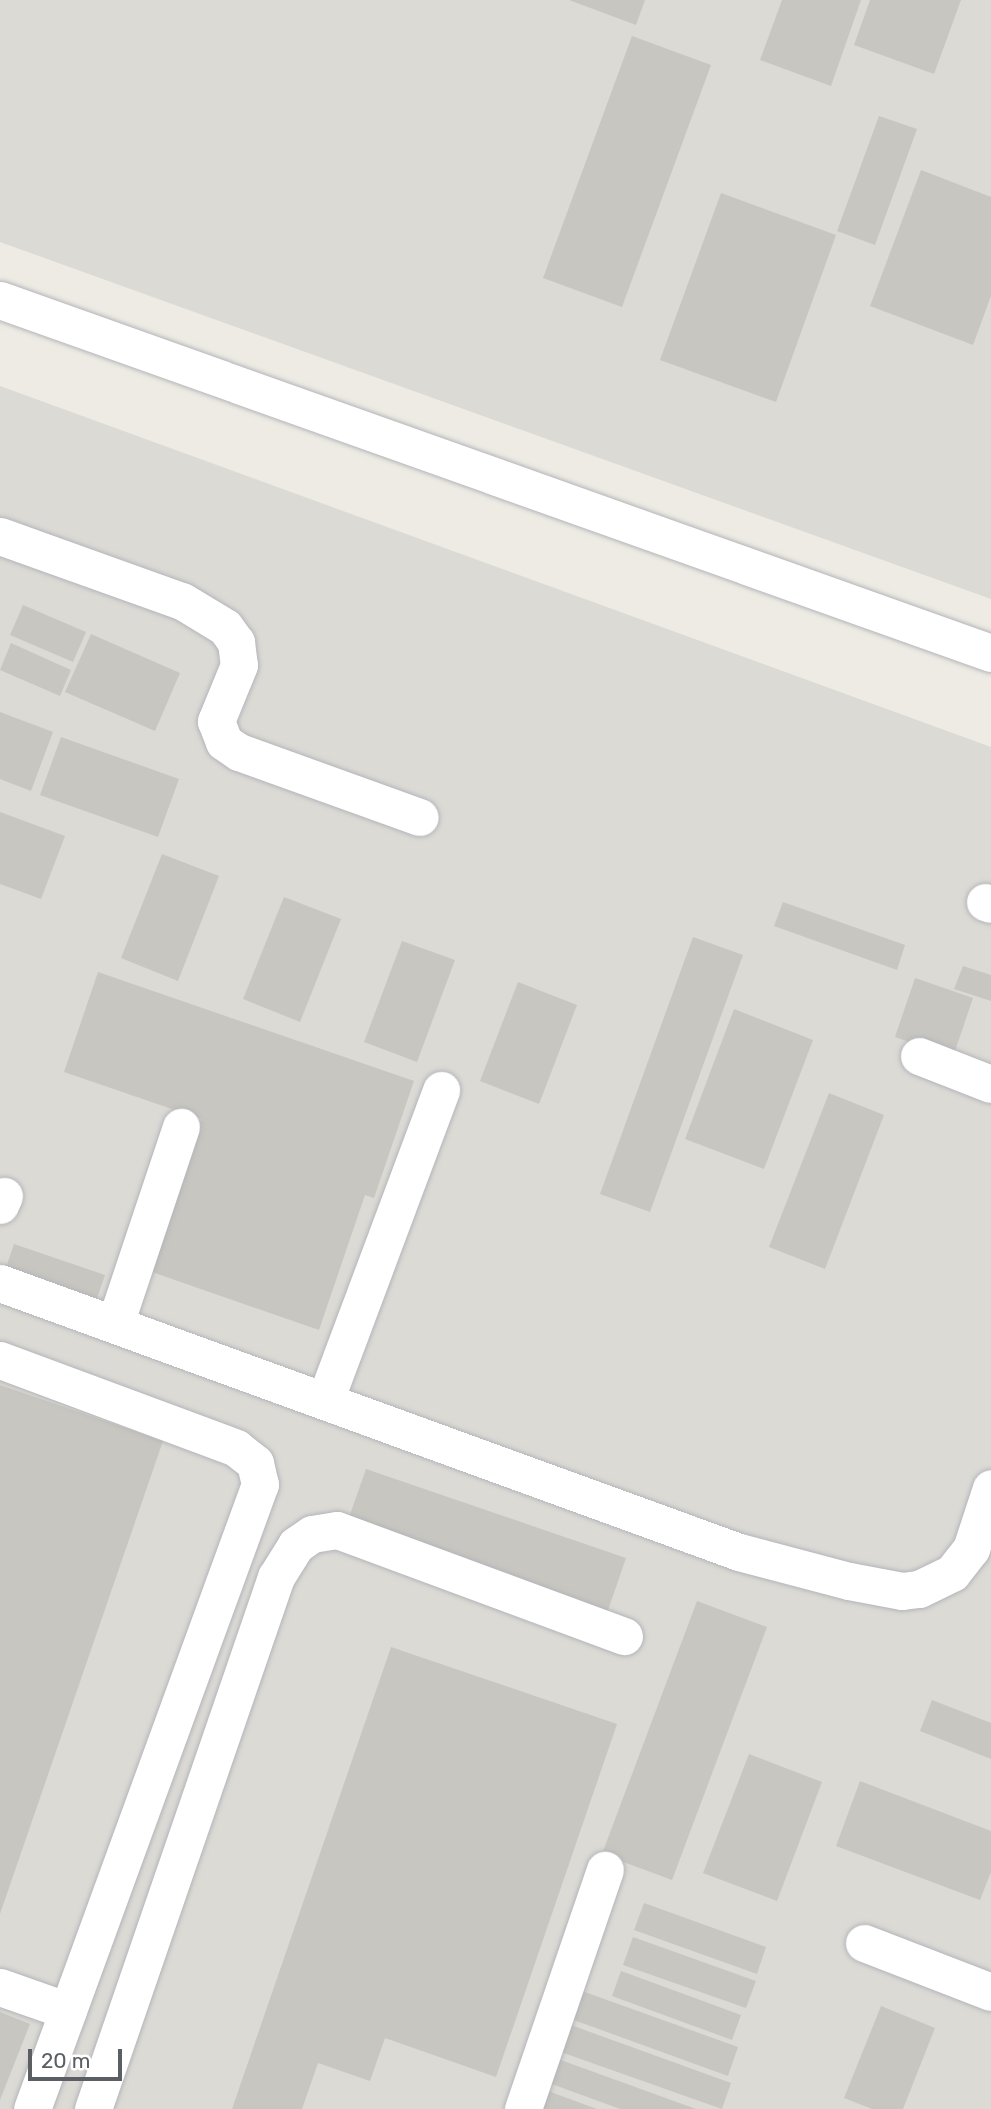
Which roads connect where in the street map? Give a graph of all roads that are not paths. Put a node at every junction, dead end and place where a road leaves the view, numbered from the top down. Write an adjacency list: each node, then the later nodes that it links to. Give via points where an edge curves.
1 (0, 300): 3 (street)
2 (0, 536): 4 (street, via 182,601 225,627 236,642 239,665 216,721 224,742 239,752)
3 (991, 653)
4 (419, 817)
5 (919, 1056): 6 (street)
6 (991, 1084)
7 (441, 1090): 12 (street)
8 (181, 1127): 10 (street)
9 (0, 1283): 10 (street)
10 (115, 1324): 12 (street)
11 (0, 1360): 19 (street, via 236,1448 255,1464 260,1483)
12 (326, 1398): 13 (street, via 739,1552 902,1591 919,1589 961,1566)
13 (991, 1488)
14 (624, 1636): 21 (street, via 337,1530 312,1534 296,1545 276,1577)
15 (605, 1870): 22 (street)
16 (864, 1942): 18 (street)
17 (0, 1987): 19 (street)
18 (991, 1992)
19 (68, 2011): 20 (street)
20 (32, 2109)
21 (93, 2109)
22 (523, 2109)

